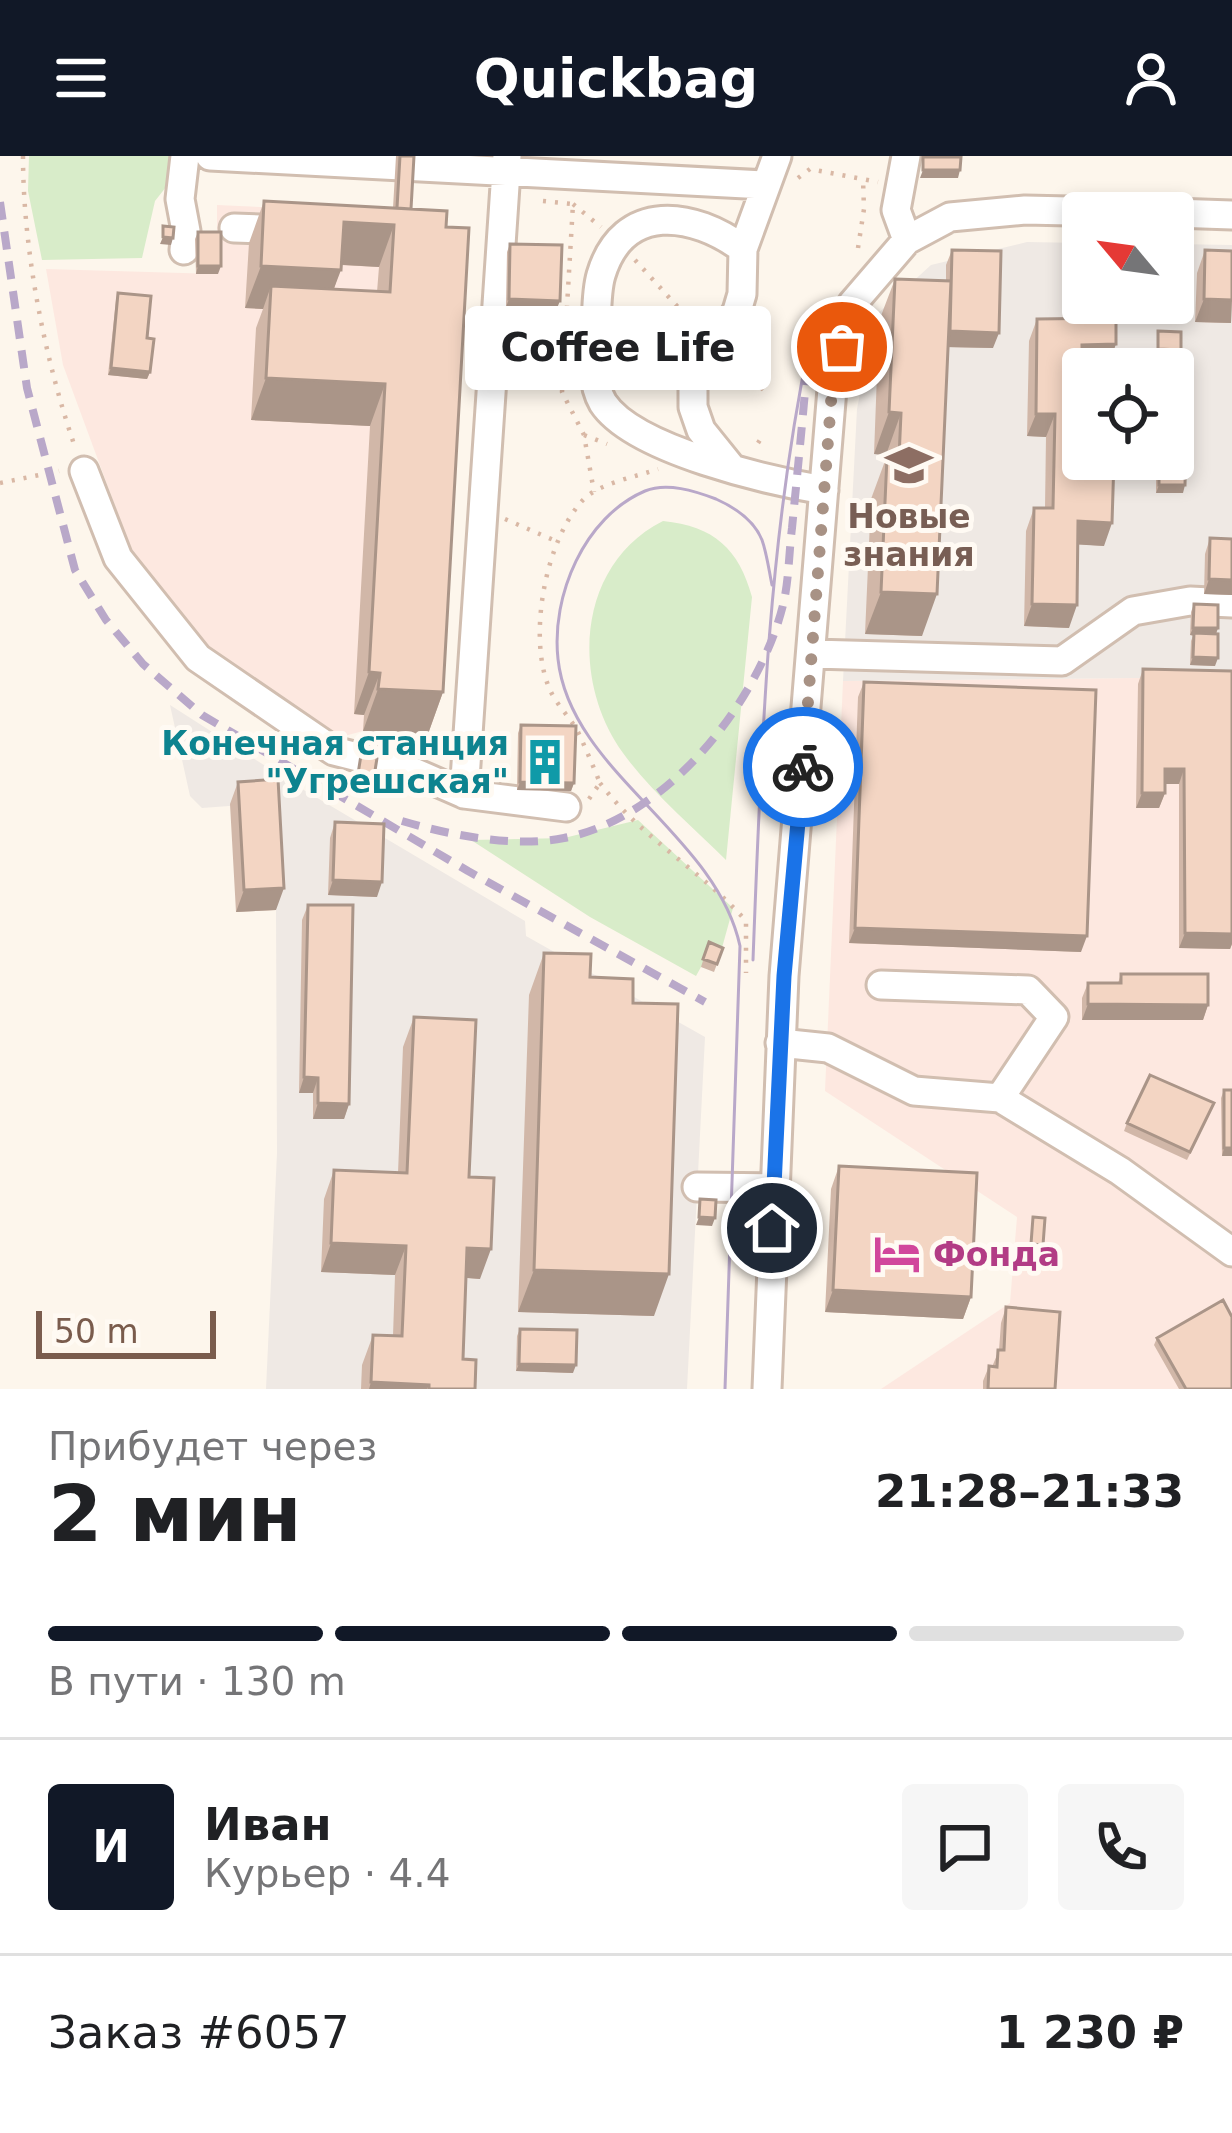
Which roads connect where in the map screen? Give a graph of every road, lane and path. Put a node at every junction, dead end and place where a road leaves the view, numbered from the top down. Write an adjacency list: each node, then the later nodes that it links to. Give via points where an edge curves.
1 (22, 156): 27 (path, via 46,340)
2 (185, 156): 20 (street)
3 (210, 156): 6 (street)
4 (777, 156): 8 (street)
5 (906, 156): 9 (street)
6 (506, 175): 8 (street); 10 (path); 36 (street, via 491,231)
7 (863, 179): 8 (path, via 810,169); 9 (path); 18 (path)
8 (776, 186): 19 (street)
9 (900, 186): 16 (street, via 896,209)
10 (573, 204): 17 (path); 30 (path, via 562,392 584,435)
11 (1062, 211): 16 (street, via 950,217)
12 (1194, 214): 13 (street)
13 (1232, 215)
14 (233, 228): 15 (street)
15 (322, 231)
16 (907, 240): 29 (street, via 852,304 832,389)
17 (620, 242): 19 (street, via 670,218); 21 (path); 26 (street, via 600,278 594,349 602,401 633,430)
18 (858, 248)
19 (743, 249): 21 (street, via 737,311)
20 (184, 250)
21 (713, 346): 22 (path); 26 (street, via 692,381 693,407)
22 (766, 392)
23 (763, 435): 24 (path)
24 (758, 443)
25 (662, 467): 30 (path)
26 (733, 470): 29 (street)
27 (84, 471): 28 (path); 36 (street, via 118,558 198,658 334,751)
28 (0, 483)
29 (824, 490): 34 (street)
30 (594, 493): 32 (path)
31 (526, 528): 32 (path)
32 (558, 542): 35 (path, via 539,650 550,692)
33 (1232, 603): 34 (street, via 1133,611 1062,661)
34 (813, 654): 40 (street)
35 (600, 783): 37 (path, via 592,798); 38 (path, via 643,832 716,887 746,921)
36 (464, 794): 37 (street)
37 (566, 807)
38 (746, 974)
39 (881, 986): 41 (street, via 1028,990 1054,1017)
40 (780, 1043): 41 (street, via 828,1048 914,1091); 43 (street)
41 (1000, 1098): 44 (street)
42 (697, 1187): 43 (street)
43 (774, 1188): 45 (street)
44 (1232, 1252)
45 (767, 1389)

